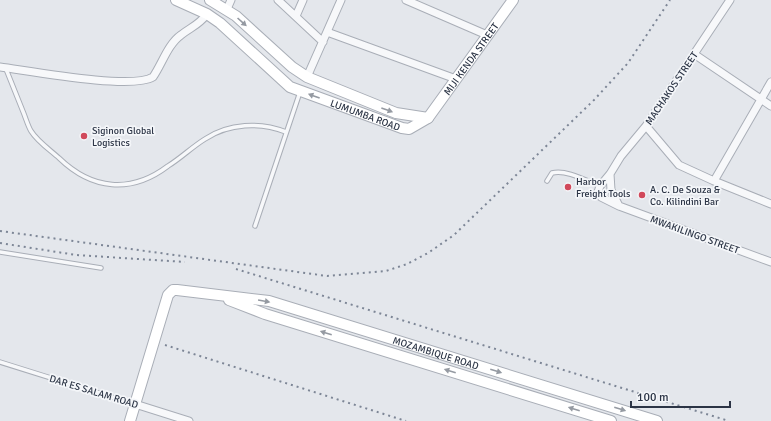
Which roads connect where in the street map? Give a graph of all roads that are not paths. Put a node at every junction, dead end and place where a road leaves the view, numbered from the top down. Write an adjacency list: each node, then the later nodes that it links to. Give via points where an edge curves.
1 (176, 0): 10 (street, LUMUMBA ROAD)
2 (210, 0): 9 (street, LUMUMBA ROAD)
3 (278, 0): 11 (street)
4 (303, 0): 11 (street)
5 (341, 0): 12 (street)
6 (406, 0): 13 (street)
7 (512, 0): 13 (street, MIJI KENDA STREET)
8 (730, 0): 15 (street, MACHAKOS STREET)
9 (229, 5): 17 (street, LUMUMBA ROAD, one-way to 17, via 292,67)
10 (208, 14): 16 (street, via 175,40 153,77 147,80 113,82); 20 (street, LUMUMBA ROAD, via 290,87)
11 (296, 16): 14 (street)
12 (327, 32): 14 (street); 18 (street)
13 (487, 35): 18 (street, MIJI KENDA STREET)
14 (323, 42): 17 (street)
15 (694, 54): 21 (street); 26 (street, MACHAKOS STREET)
16 (3, 67): 27 (lane, via 31,131 77,174 100,184 135,183 168,167 206,138 224,130 241,126 272,127)
17 (307, 77): 22 (street, LUMUMBA ROAD)
18 (456, 79): 25 (street, MIJI KENDA STREET)
19 (771, 82): 21 (street)
20 (300, 91): 24 (street, LUMUMBA ROAD, one-way to 20); 27 (lane)
21 (762, 98): 23 (street); 30 (street)
22 (372, 104): 24 (street); 25 (street, LUMUMBA ROAD, one-way to 25, via 406,116)
23 (771, 106)
24 (367, 115): 25 (street, LUMUMBA ROAD, via 409,129)
25 (428, 118)
26 (646, 126): 28 (street, MACHAKOS STREET); 30 (street, via 679,165)
27 (286, 132): 34 (lane)
28 (610, 174): 31 (street, MACHAKOS STREET); 33 (street, via 610,190)
29 (547, 181): 31 (lane, via 552,173 556,172)
30 (714, 181): 32 (street)
31 (600, 186): 33 (street, MWAKILINGO STREET, via 598,192 601,197)
32 (771, 204)
33 (619, 206): 36 (street, MWAKILINGO STREET)
34 (255, 226)
35 (0, 252): 37 (lane)
36 (771, 262)
37 (101, 268)
38 (212, 293): 40 (street, MOZAMBIQUE ROAD, via 173,290 168,295); 43 (street, MOZAMBIQUE ROAD, one-way to 38, via 265,314); 44 (street, MOZAMBIQUE ROAD, one-way to 44, via 269,301)
39 (0, 362): 40 (lane, DAR ES SALAM ROAD)
40 (135, 404): 41 (street, MOZAMBIQUE ROAD); 42 (street, DAR ES SALAM ROAD)
41 (130, 421)
42 (189, 421)
43 (611, 421)
44 (657, 421)

